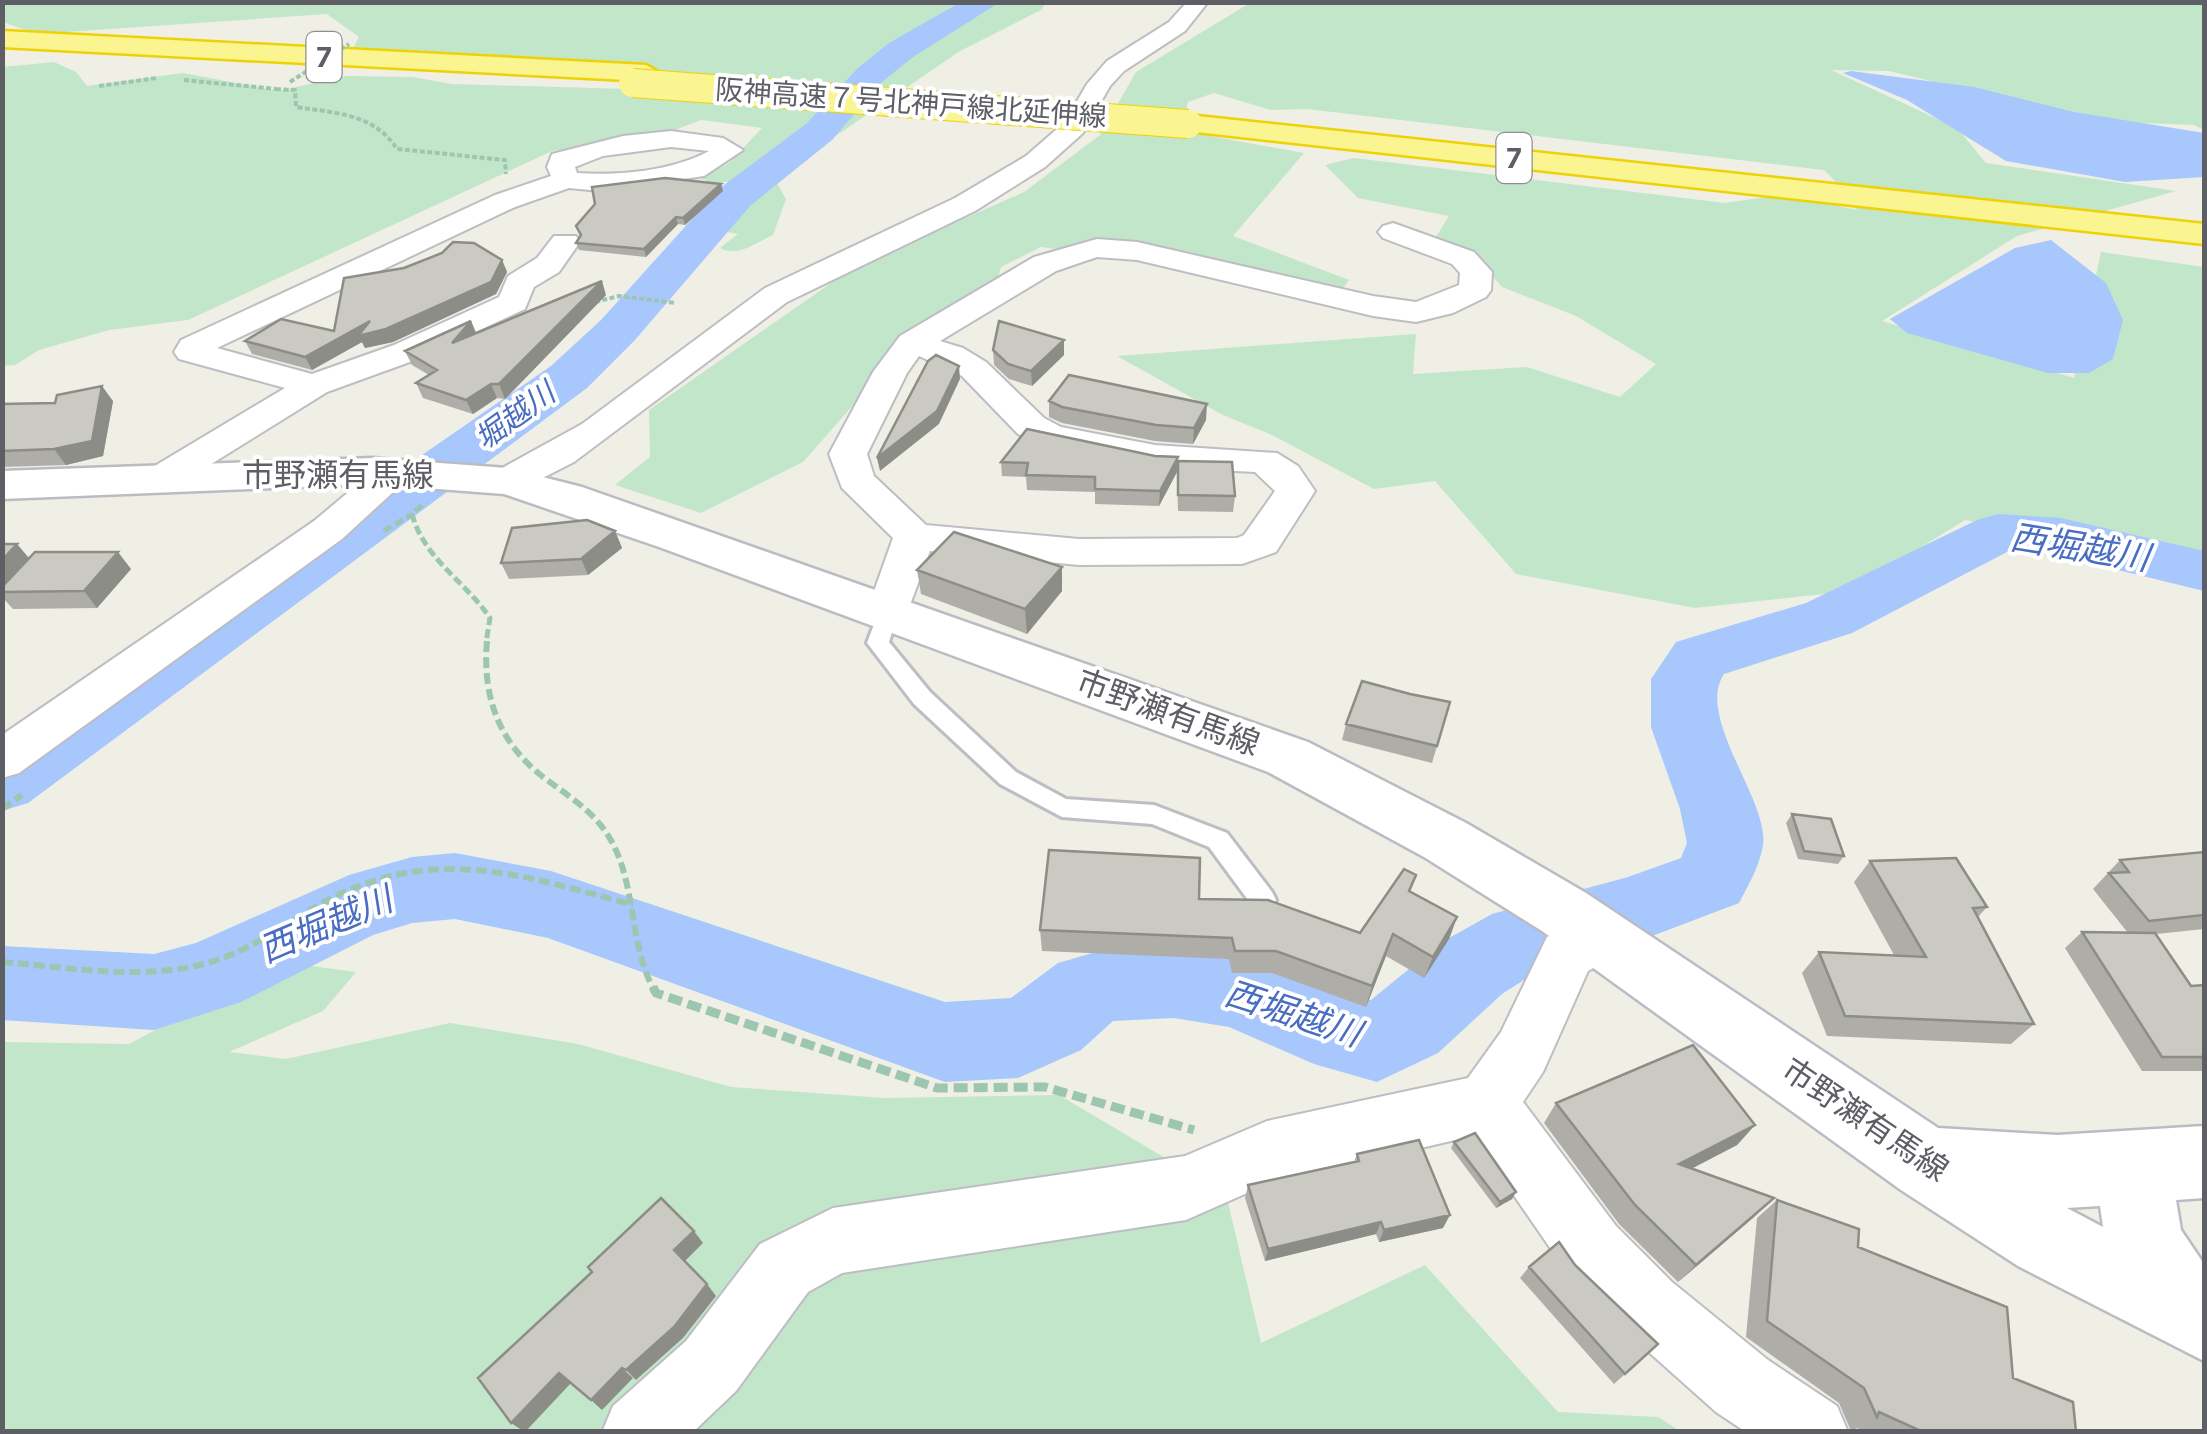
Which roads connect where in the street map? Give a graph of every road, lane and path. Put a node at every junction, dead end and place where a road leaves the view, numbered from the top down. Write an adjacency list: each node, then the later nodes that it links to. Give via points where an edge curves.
1 (1198, 2): 24 (street, via 1184,25 1103,78 1070,132 1036,162 990,194 775,295 569,449)
2 (2, 39): 6 (highway, 7)
3 (348, 44): 9 (path, bridge)
4 (2, 50): 6 (highway, 7)
5 (166, 78): 8 (path)
6 (640, 78): 12 (highway, 阪神高速７号北神戸線北延伸線 / 7, bridge, via 1190,119)
7 (178, 79): 9 (path)
8 (99, 86)
9 (276, 89): 11 (path, via 295,90 296,107 365,119 392,136 398,148 506,160)
10 (568, 180): 17 (street, via 464,218)
11 (506, 181)
12 (1834, 186): 13 (highway, 7); 13 (highway, 7, via 2008,198)
13 (2204, 230)
14 (1393, 232): 20 (street, via 1463,258 1476,272 1475,290 1416,312 1205,264 1097,248 1044,264)
15 (564, 242): 18 (street)
16 (442, 262): 17 (street, via 379,278)
17 (344, 274): 21 (street, via 191,352)
18 (514, 293): 19 (path, via 554,311 630,296); 21 (street, via 514,302 448,334)
19 (675, 303)
20 (912, 343): 26 (street, via 848,454 856,480); 26 (street, via 974,368 1031,426 1050,436 1155,456 1264,461 1295,492 1266,526 1261,543 1242,551 1078,552)
21 (315, 385): 23 (street)
22 (431, 474): 23 (main road, 市野瀬有馬線); 24 (main road, 市野瀬有馬線); 28 (street, via 328,530); 30 (path, via 412,514 415,535 477,594 490,618 485,694 523,760 604,826 627,872)
23 (162, 478): 25 (main road, 市野瀬有馬線)
24 (508, 482): 27 (main road, 市野瀬有馬線)
25 (2, 486)
26 (914, 536): 27 (street)
27 (888, 611): 29 (lane, via 878,643 894,666 1008,778 1062,808 1154,815 1218,840); 31 (main road, 市野瀬有馬線, via 1288,756 1446,840)
28 (2, 760)
29 (1263, 900)
30 (633, 905): 32 (path, via 510,872 464,867 340,894 230,956 183,970); 34 (path, via 644,974 656,994 936,1088 1045,1087)
31 (1582, 924): 33 (street, via 1522,1052); 35 (main road, 市野瀬有馬線)
32 (2, 962)
33 (1486, 1103): 34 (street); 39 (street, via 1592,1250 1742,1386)
34 (1267, 1152): 38 (street, via 1186,1188 833,1241 784,1268 710,1366)
35 (1927, 1164): 36 (main road, via 2057,1172); 37 (main road, 市野瀬有馬線, via 2045,1239)
36 (2174, 1164): 37 (main road, via 2137,1188 2138,1218 2148,1254)
37 (2203, 1320)
38 (639, 1432)
39 (1811, 1432)

